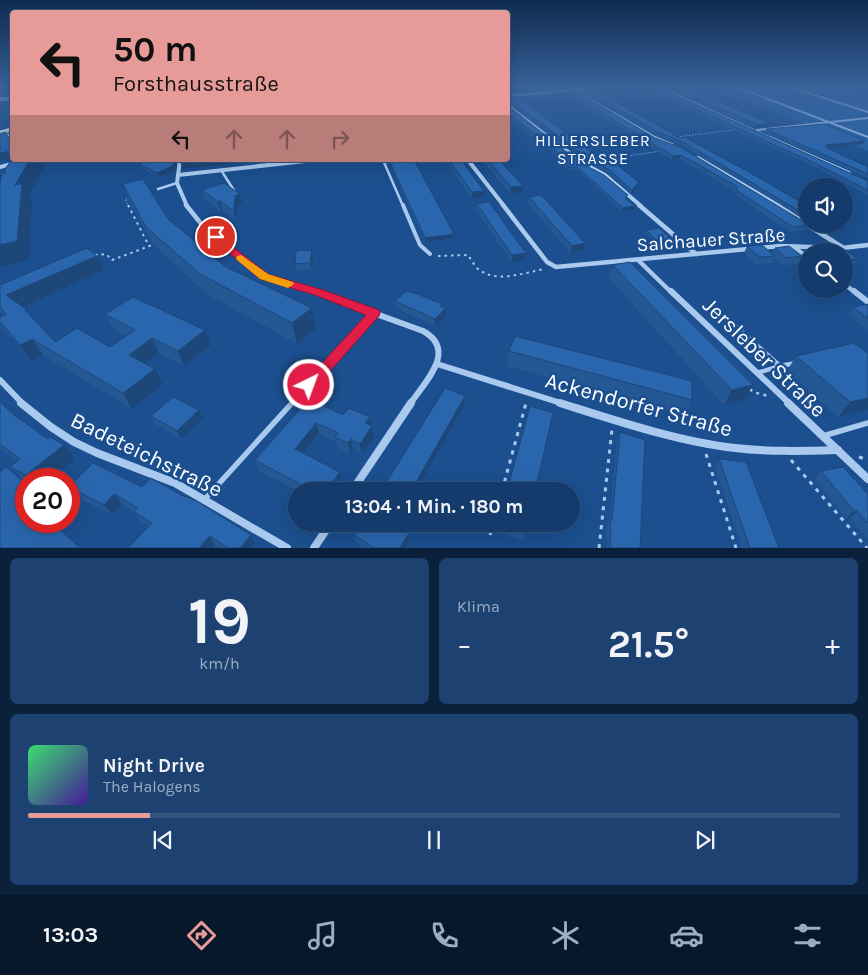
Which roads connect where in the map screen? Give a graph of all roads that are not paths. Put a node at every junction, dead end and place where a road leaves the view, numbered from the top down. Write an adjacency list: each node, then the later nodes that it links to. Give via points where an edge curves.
1 (516, 112): 31 (street, via 583,163 605,175)
2 (611, 112): 9 (street)
3 (715, 112): 7 (street)
4 (804, 112): 6 (lane)
5 (868, 118): 6 (lane)
6 (832, 122): 7 (lane); 8 (lane)
7 (757, 130): 19 (street)
8 (868, 137)
9 (680, 148)
10 (690, 154): 23 (street)
11 (17, 162): 16 (street)
12 (180, 162): 18 (street)
13 (295, 162): 17 (street)
14 (384, 162): 30 (lane, via 420,245)
15 (470, 162): 32 (street, Salchauer Straße, via 547,262 556,267 569,267)
16 (0, 167)
17 (221, 170): 18 (street); 22 (lane)
18 (178, 174): 20 (street)
19 (851, 174)
20 (177, 183): 21 (lane); 35 (street, via 182,200 203,226 261,274)
21 (158, 188)
22 (235, 192)
23 (798, 219)
24 (820, 233): 25 (street)
25 (834, 243)
26 (868, 245): 27 (street, Salchauer Straße)
27 (853, 247)
28 (795, 248): 29 (street); 31 (street, Salchauer Straße, via 780,246)
29 (798, 250)
30 (430, 254)
31 (696, 254): 32 (street, Salchauer Straße)
32 (638, 260): 40 (street, Jersleber Straße)
33 (853, 291): 34 (street)
34 (868, 302)
35 (374, 313): 38 (street, via 434,337 440,351); 47 (lane)
36 (727, 319): 39 (lane)
37 (799, 362): 39 (lane)
38 (436, 364): 44 (street, Ackendorfer Straße, via 613,419 702,442 783,451); 46 (street)
39 (780, 366): 40 (lane)
40 (757, 373): 43 (street, Jersleber Straße)
41 (0, 380): 47 (street, Badeteichstraße, via 34,414 87,449 145,469)
42 (868, 423): 43 (lane)
43 (823, 436): 44 (street, Jersleber Straße)
44 (838, 450): 45 (street, Jersleber Straße)
45 (868, 479)
46 (358, 482)
47 (205, 499): 49 (street, Badeteichstraße)
48 (325, 532): 50 (street)
49 (287, 548)
50 (314, 548)

